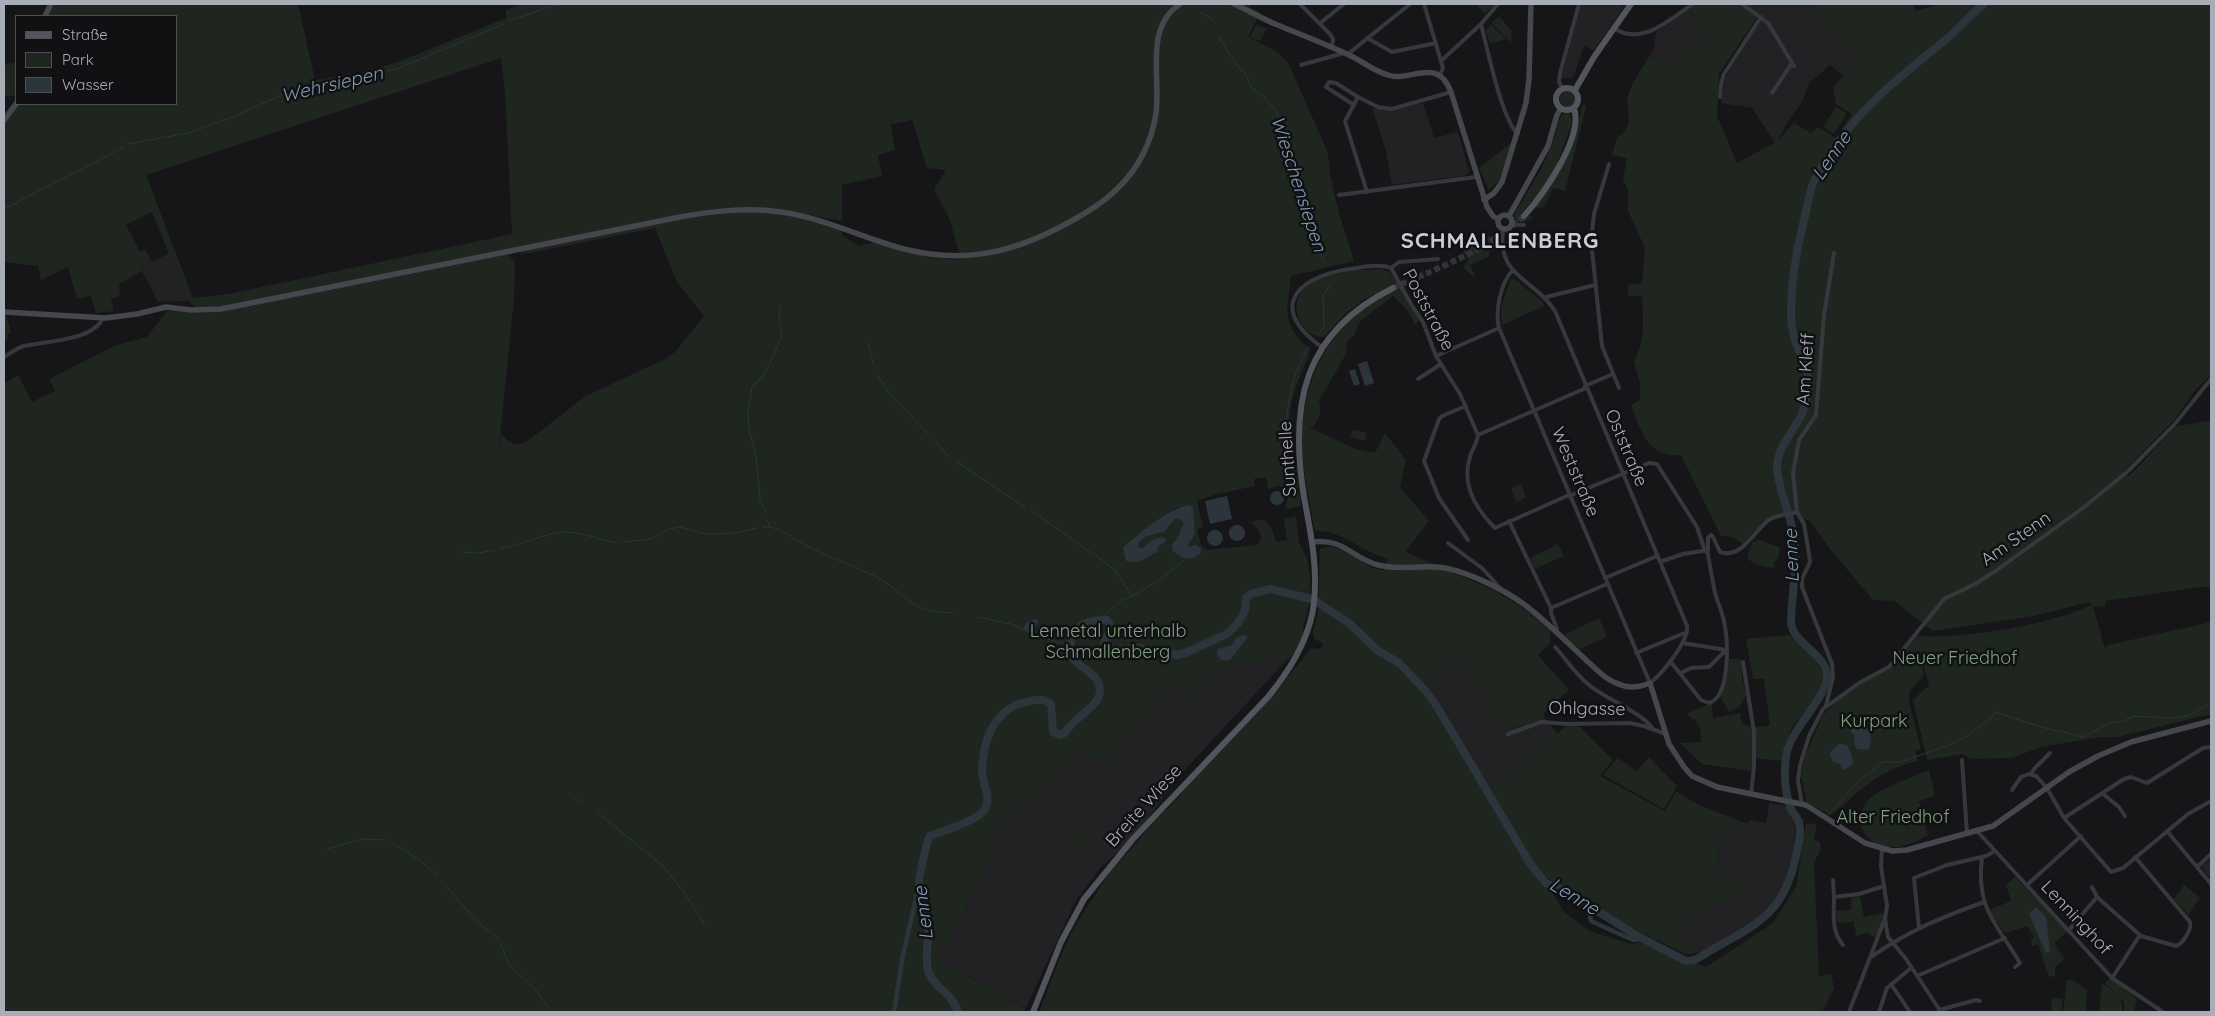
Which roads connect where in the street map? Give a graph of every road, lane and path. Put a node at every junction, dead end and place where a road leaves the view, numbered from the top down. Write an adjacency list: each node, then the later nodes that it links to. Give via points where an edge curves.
1 (1180, 4): 56 (main road, via 1164,20 1158,38 1157,110 1150,140 1129,177 1102,202 1049,233 994,253 968,256 935,254 906,249 812,218 747,209 716,211 221,309 191,310 166,306 137,314)
2 (1234, 4): 20 (main road)
3 (1300, 4): 15 (street)
4 (1344, 4): 15 (street)
5 (1410, 4): 18 (street)
6 (1429, 4): 13 (street)
7 (1498, 4): 16 (street)
8 (1531, 4): 36 (main road, via 1529,87)
9 (1580, 4): 25 (street, via 1560,73)
10 (1631, 4): 17 (main road)
11 (1693, 4): 17 (street, via 1654,30 1642,34 1631,35)
12 (1742, 4): 14 (street)
13 (1424, 5): 19 (street)
14 (1760, 17): 28 (street, via 1768,23 1793,64); 30 (street, via 1724,74)
15 (1320, 23): 20 (street, via 1332,36)
16 (1480, 24): 22 (street); 36 (street, via 1510,126)
17 (1615, 29): 26 (main road)
18 (1367, 38): 19 (street, via 1392,52); 21 (street)
19 (1436, 43): 22 (street)
20 (1332, 47): 21 (main road)
21 (1346, 53): 23 (street); 24 (main road, via 1390,76 1420,72)
22 (1441, 61): 24 (street, via 1443,69)
23 (1301, 64)
24 (1439, 77): 27 (main road)
25 (1562, 88): 26 (main road); 33 (main road, via 1556,97)
26 (1575, 90): 34 (main road, via 1579,99)
27 (1451, 92): 29 (street, via 1392,109); 38 (main road)
28 (1772, 93)
29 (1358, 98): 32 (street); 32 (street, via 1336,83 1330,82 1326,87)
30 (1720, 98)
31 (15, 105): 35 (main road)
32 (1354, 105): 39 (street, via 1345,121)
33 (1561, 108): 34 (main road); 42 (main road, via 1548,146)
34 (1574, 108): 43 (main road, via 1575,124 1562,162)
35 (4, 120)
36 (1518, 134): 41 (main road, via 1502,182)
37 (1609, 164): 52 (street, via 1594,214 1591,240)
38 (1476, 177): 39 (street); 41 (main road)
39 (1366, 192): 40 (street)
40 (1339, 195)
41 (1484, 200): 44 (main road, via 1488,210)
42 (1509, 216): 44 (main road, via 1503,215); 45 (main road)
43 (1524, 216)
44 (1498, 219): 47 (main road, via 1499,226)
45 (1511, 225): 46 (street); 47 (main road)
46 (1524, 225)
47 (1503, 228): 51 (street, via 1503,252)
48 (1834, 253): 72 (street, Am Kleff, via 1824,315 1816,415 1799,440 1794,467)
49 (1438, 259): 50 (street, Poststraße, via 1398,263)
50 (1391, 268): 58 (street, Poststraße, via 1350,268 1313,278 1303,285 1294,298 1297,324); 59 (street, Poststraße, via 1423,322)
51 (1512, 271): 54 (street, Oststraße); 57 (street, Weststraße, via 1498,305)
52 (1595, 285): 54 (street); 62 (street, via 1602,346)
53 (1393, 288): 58 (main road, Sunthelle, via 1351,315)
54 (1546, 298): 65 (street, Oststraße)
55 (4, 312): 56 (main road)
56 (103, 317): 60 (street, via 98,326 74,336 25,346)
57 (1500, 328): 59 (street); 68 (street, Weststraße)
58 (1323, 348): 75 (main road, Sunthelle, via 1305,387 1298,428)
59 (1436, 356): 61 (street, Poststraße)
60 (4, 357)
61 (1441, 364): 63 (street); 67 (street, Poststraße)
62 (1613, 374): 65 (street); 66 (street)
63 (1418, 379)
64 (2211, 379): 95 (street, Am Stenn, via 2174,425 2103,493 1994,572 1944,599 1889,667 1859,682)
65 (1586, 387): 68 (street); 70 (street, Oststraße)
66 (1619, 388)
67 (1466, 406): 69 (street, Poststraße); 74 (street, via 1439,419 1424,461 1439,498)
68 (1534, 411): 69 (street); 71 (street, Weststraße)
69 (1478, 435): 73 (street, via 1466,470 1468,489 1494,527)
70 (1622, 474): 71 (street); 77 (street, via 1649,463 1659,466 1697,527); 78 (street, Oststraße)
71 (1569, 496): 73 (street); 81 (street, Weststraße)
72 (1795, 512): 77 (street, via 1768,521 1746,544 1730,552 1720,552 1713,536 1709,535); 95 (street, Am Stenn, via 1804,524 1810,559 1802,587 1832,664)
73 (1509, 520): 84 (street)
74 (1468, 540)
75 (1312, 542): 80 (main road, Sunthelle); 83 (main road, via 1335,543 1370,563 1386,567 1450,569)
76 (1448, 543): 83 (street, via 1482,568)
77 (1706, 551): 79 (street); 89 (street, via 1725,624)
78 (1657, 556): 79 (street, Oststraße); 81 (street)
79 (1660, 562): 86 (street, Oststraße)
80 (1315, 573): 145 (main road, Breite Wiese, via 1313,610 1308,628 1288,669 1268,696 1133,839 1084,900 1062,942)
81 (1605, 578): 82 (street, Weststraße)
82 (1607, 584): 84 (street); 90 (street, Weststraße)
83 (1502, 591): 85 (main road)
84 (1551, 608): 85 (street)
85 (1555, 631): 94 (main road, via 1612,681 1631,687)
86 (1687, 632): 87 (street); 90 (street)
87 (1682, 643): 89 (street); 91 (street)
88 (1555, 648): 97 (street, via 1587,683 1647,720)
89 (1726, 650): 93 (street, via 1710,668 1691,668); 93 (street, via 1726,670 1720,693 1712,702 1701,700)
90 (1636, 653): 94 (street, Weststraße)
91 (1670, 660): 93 (street); 94 (street)
92 (1743, 662): 107 (street, via 1754,732)
93 (1681, 674)
94 (1650, 683): 99 (main road)
95 (1826, 706): 109 (street, Am Stenn, via 1811,730 1800,765)
96 (2211, 721): 104 (main road, via 2108,751 2075,768)
97 (1653, 729): 98 (street, Ohlgasse, via 1626,723 1540,722); 99 (street, Ohlgasse)
98 (1508, 734)
99 (1666, 734): 107 (main road, via 1677,757 1692,776 1712,785)
100 (2211, 747): 106 (street, via 2203,748 2147,783 2126,778)
101 (2050, 753): 103 (street)
102 (1962, 760): 114 (street)
103 (2031, 774): 104 (street); 105 (street, via 2018,779)
104 (2047, 788): 111 (street); 112 (main road, via 2002,822)
105 (2012, 790)
106 (2102, 793): 110 (street, via 2122,809); 111 (street)
107 (1750, 794): 109 (main road)
108 (2211, 801): 113 (street, via 2188,814)
109 (1800, 804): 116 (main road)
110 (2125, 816)
111 (2064, 818): 115 (street)
112 (1977, 831): 114 (main road); 117 (street, Lenninghof)
113 (2167, 832): 120 (street); 121 (street)
114 (1967, 834): 116 (main road, via 1906,850)
115 (2081, 836): 120 (street, via 2111,872 2121,869); 124 (street)
116 (1882, 850): 125 (street)
117 (1995, 851): 119 (street); 124 (street, Lenninghof)
118 (2211, 854): 121 (street)
119 (1982, 857): 129 (street, via 1980,875); 131 (street, via 1947,865 1914,878)
120 (2135, 857): 133 (street, via 2192,926 2178,946)
121 (2197, 867): 123 (street)
122 (1833, 880): 127 (street)
123 (2211, 884)
124 (2027, 885): 132 (street, Lenninghof)
125 (1884, 886): 127 (street); 130 (street)
126 (2092, 887): 128 (street)
127 (1834, 897): 136 (street, via 1835,931)
128 (2097, 897): 132 (street); 133 (street)
129 (1984, 902): 131 (street); 134 (street)
130 (1885, 919): 135 (street); 137 (street)
131 (1919, 928): 135 (street)
132 (2069, 930): 141 (street, Lenninghof)
133 (2140, 935): 141 (street)
134 (2005, 938): 138 (street, via 2020,963); 140 (street)
135 (1892, 942): 137 (street); 139 (street)
136 (1844, 945)
137 (1871, 957): 146 (street)
138 (2015, 967)
139 (1911, 968): 140 (street); 142 (street)
140 (1917, 976): 144 (street)
141 (2112, 978): 149 (street, Lenninghof)
142 (1891, 984): 147 (street); 148 (street)
143 (1980, 1001): 144 (street)
144 (1940, 1011)
145 (1034, 1012)
146 (1849, 1012)
147 (1879, 1012)
148 (1910, 1012)
149 (2162, 1012)

